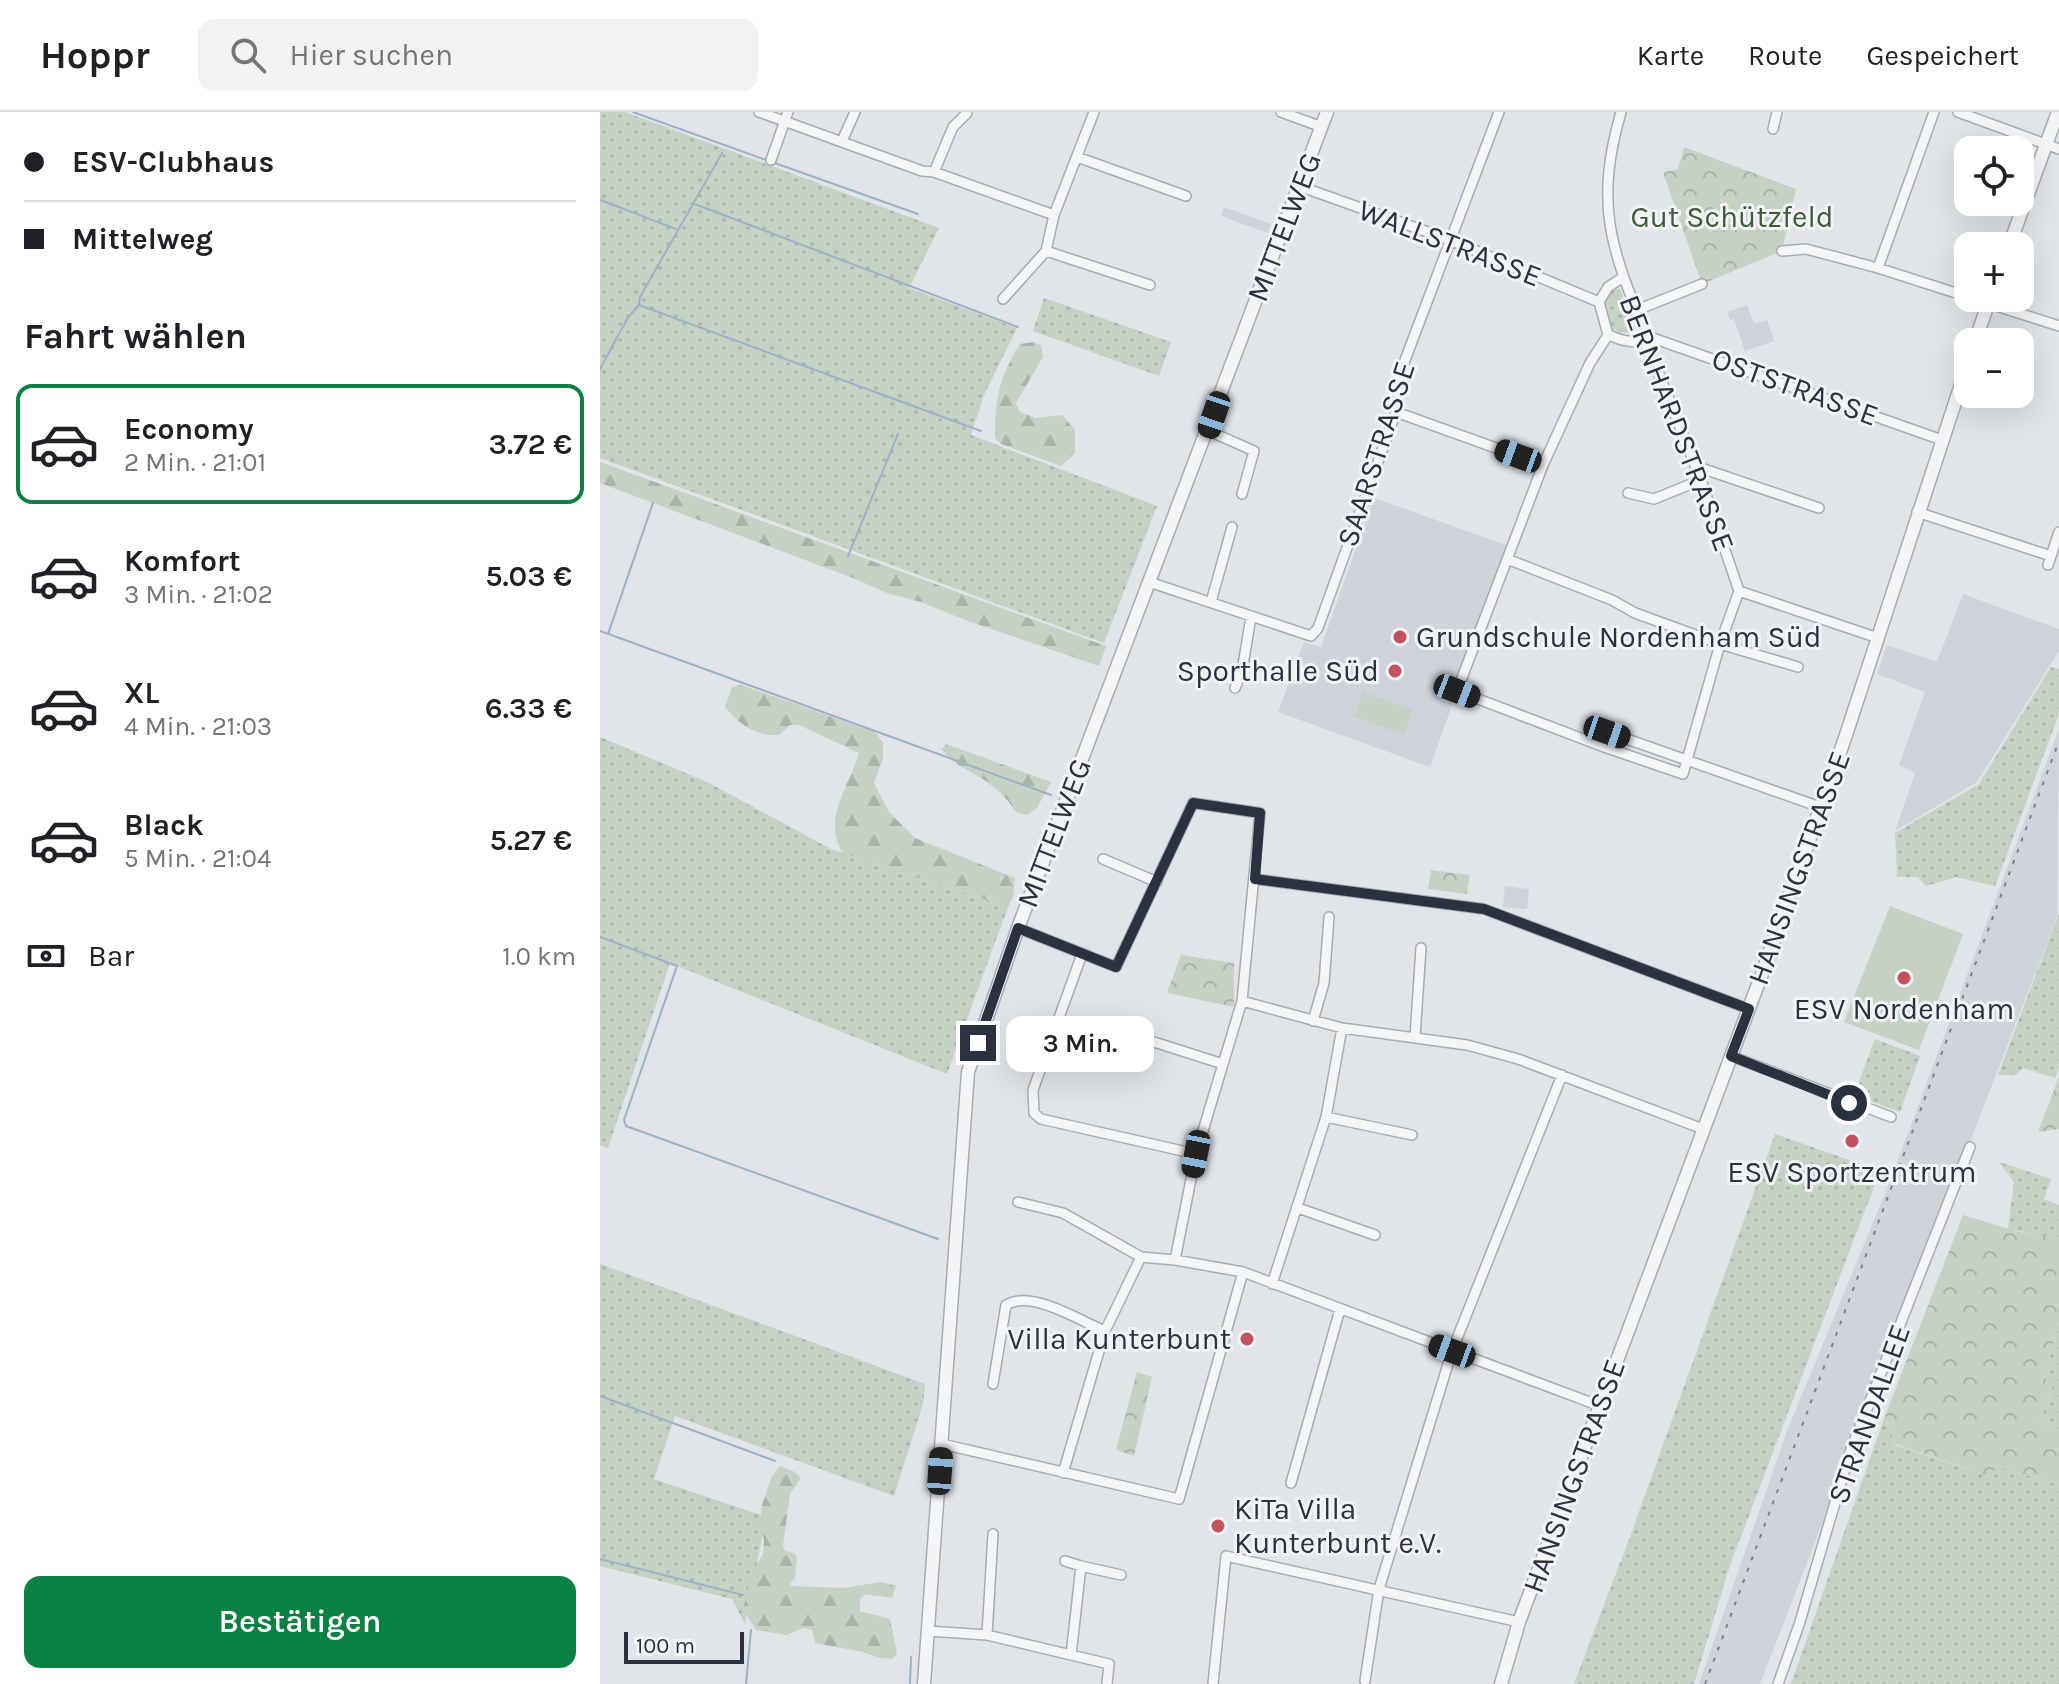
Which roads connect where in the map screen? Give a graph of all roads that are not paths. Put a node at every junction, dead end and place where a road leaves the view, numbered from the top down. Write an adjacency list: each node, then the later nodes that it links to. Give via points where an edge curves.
1 (759, 112): 13 (street)
2 (855, 112): 16 (street)
3 (1094, 112): 18 (street)
4 (1281, 112): 14 (street)
5 (1327, 112): 14 (street, MITTELWEG)
6 (1499, 112): 25 (street, SAARSTRASSE)
7 (1621, 112): 29 (street, BERNHARDSTRASSE, via 1606,197)
8 (1777, 112): 15 (street)
9 (1934, 112): 28 (street)
10 (1958, 112): 17 (street)
11 (2058, 112): 17 (street)
12 (967, 113): 20 (street, via 953,127)
13 (786, 117): 16 (street); 19 (street)
14 (1322, 127): 21 (street, MITTELWEG)
15 (1773, 129)
16 (842, 141): 20 (street)
17 (2052, 146): 24 (street)
18 (1077, 157): 22 (street); 23 (street)
19 (771, 160)
20 (934, 172): 23 (street)
21 (1299, 186): 25 (street, WALLSTRASSE); 42 (street, MITTELWEG)
22 (1186, 196)
23 (1054, 215): 26 (street)
24 (2015, 232)
25 (1450, 240): 34 (street, WALLSTRASSE); 41 (street, SAARSTRASSE, via 1402,368)
26 (1046, 251): 31 (street); 33 (street)
27 (1782, 251): 28 (street, via 1806,249)
28 (1878, 268): 32 (street)
29 (1622, 278): 34 (street); 35 (street, BERNHARDSTRASSE)
30 (1702, 284): 35 (street)
31 (1150, 285)
32 (1954, 291)
33 (1003, 299)
34 (1599, 302): 38 (street)
35 (1637, 310): 39 (street, BERNHARDSTRASSE)
36 (2020, 312): 37 (street)
37 (2059, 326)
38 (1608, 335): 39 (street, OSTSTRASSE); 44 (street)
39 (1647, 340): 43 (street, OSTSTRASSE); 45 (street, BERNHARDSTRASSE)
40 (1954, 404): 43 (street, HANSINGSTRASSE)
41 (1396, 412): 44 (street); 57 (street, SAARSTRASSE, via 1318,628 1311,636)
42 (1209, 431): 48 (street, via 1254,451); 54 (street, MITTELWEG)
43 (1942, 440): 50 (street, HANSINGSTRASSE)
44 (1543, 465): 53 (street)
45 (1695, 466): 46 (street, BERNHARDSTRASSE); 49 (street)
46 (1701, 480): 47 (street, via 1654,499); 55 (street, BERNHARDSTRASSE)
47 (1628, 493)
48 (1242, 494)
49 (1819, 508)
50 (1917, 512): 52 (street, via 2049,561); 58 (street, HANSINGSTRASSE)
51 (1232, 527): 56 (street)
52 (2059, 532)
53 (1507, 559): 59 (street); 62 (street, via 1457,691)
54 (1149, 582): 56 (street, SAARSTRASSE); 69 (street, MITTELWEG)
55 (1739, 591): 58 (street, BERNHARDSTRASSE); 59 (street)
56 (1211, 602): 57 (street, SAARSTRASSE)
57 (1251, 617): 61 (street)
58 (1878, 638): 64 (street, HANSINGSTRASSE)
59 (1720, 644): 60 (street); 63 (street)
60 (1798, 667)
61 (1235, 688)
62 (1604, 747): 63 (street, via 1683,774); 63 (street, via 1607,732)
63 (1686, 760): 64 (street)
64 (1820, 807): 73 (street, HANSINGSTRASSE)
65 (1103, 859): 67 (street)
66 (1255, 879): 67 (street, via 1260,813 1193,803); 72 (street); 73 (street, via 1484,909)
67 (1157, 882): 71 (street, via 1116,967)
68 (1329, 917): 74 (street, via 1324,983)
69 (1018, 928): 71 (street); 99 (street, MITTELWEG, via 968,1072)
70 (1421, 948): 76 (street)
71 (1082, 954): 86 (street, via 1033,1090 1034,1113 1041,1119)
72 (1242, 1001): 74 (street); 79 (street)
73 (1749, 1009): 78 (street, HANSINGSTRASSE)
74 (1313, 1021): 75 (street)
75 (1342, 1028): 76 (street); 81 (street)
76 (1415, 1037): 80 (street, via 1467,1045)
77 (1154, 1042): 79 (street)
78 (1731, 1056): 82 (street); 83 (street, HANSINGSTRASSE)
79 (1223, 1064): 86 (street)
80 (1562, 1075): 83 (street); 96 (street)
81 (1326, 1117): 84 (street); 88 (street)
82 (1891, 1117)
83 (1703, 1129): 98 (street, HANSINGSTRASSE)
84 (1412, 1135)
85 (1970, 1147): 116 (street, STRANDALLEE, via 1850,1452)
86 (1196, 1154): 91 (street)
87 (1018, 1202): 90 (street, via 1063,1213)
88 (1298, 1208): 89 (street); 93 (street)
89 (1375, 1235)
90 (1141, 1257): 91 (street); 95 (street)
91 (1175, 1260): 92 (street)
92 (1243, 1272): 93 (street); 100 (street, via 1179,1499)
93 (1272, 1284): 94 (street)
94 (1340, 1309): 96 (street); 101 (street)
95 (1105, 1331): 97 (street, via 1033,1300 1011,1302 1006,1305); 100 (street)
96 (1452, 1351): 98 (street); 106 (street)
97 (993, 1384)
98 (1600, 1406): 107 (street, HANSINGSTRASSE)
99 (942, 1444): 100 (street); 108 (street, MITTELWEG)
100 (1063, 1473)
101 (1291, 1483)
102 (993, 1534): 109 (street)
103 (1065, 1561): 104 (street)
104 (1081, 1566): 105 (street); 110 (street)
105 (1121, 1575)
106 (1379, 1589): 107 (street); 111 (street); 114 (street, via 1226,1556)
107 (1519, 1622): 115 (street, HANSINGSTRASSE)
108 (928, 1631): 109 (street); 112 (street, MITTELWEG)
109 (987, 1635): 110 (street)
110 (1071, 1655): 113 (street, via 1109,1664)
111 (1365, 1681)
112 (924, 1684)
113 (1107, 1684)
114 (1213, 1684)
115 (1501, 1684)
116 (1778, 1684)

